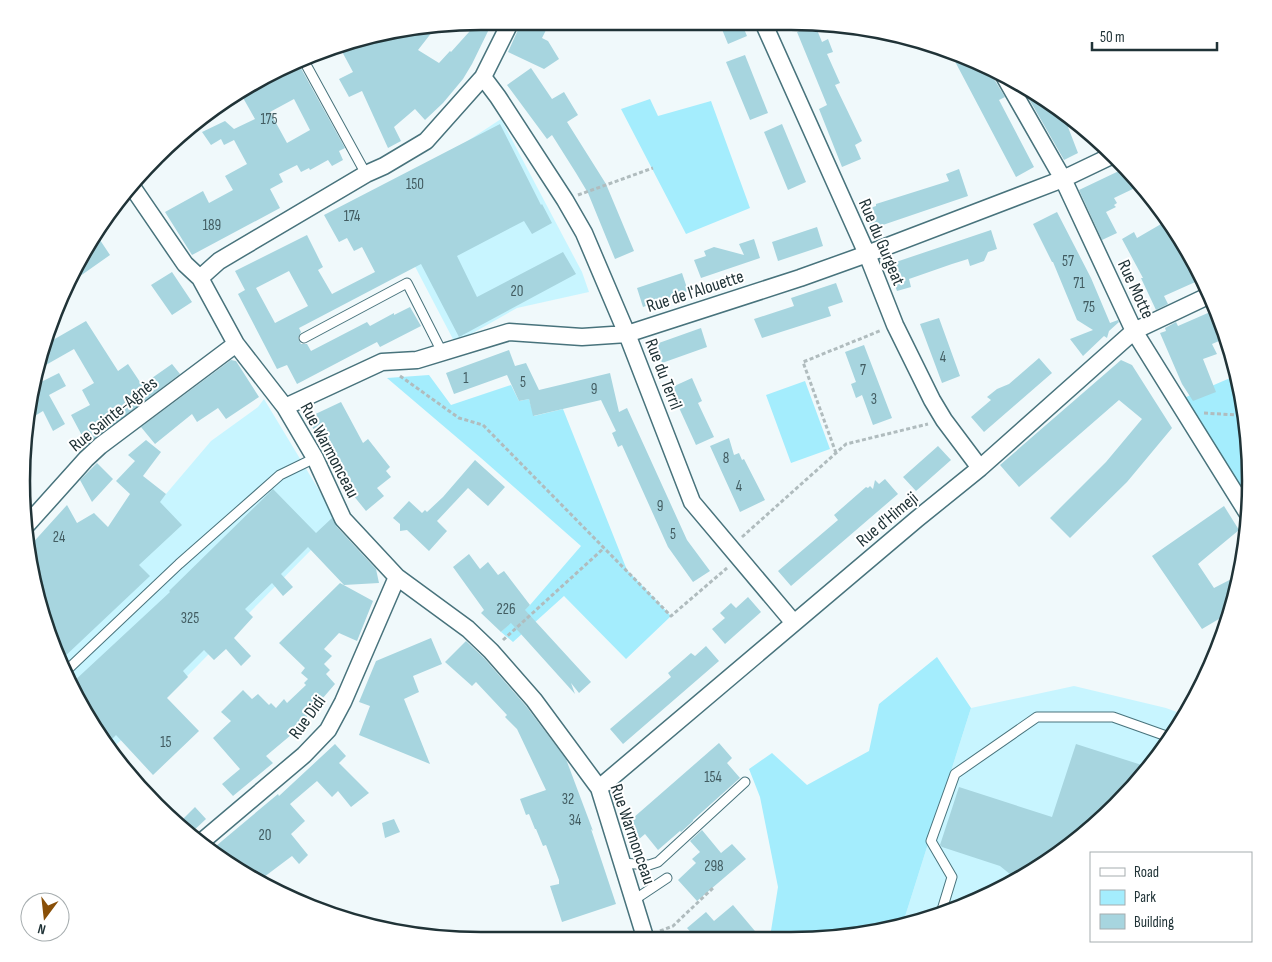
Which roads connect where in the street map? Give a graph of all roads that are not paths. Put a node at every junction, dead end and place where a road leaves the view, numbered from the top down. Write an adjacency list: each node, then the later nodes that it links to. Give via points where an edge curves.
1 (506, 30): 4 (street)
2 (767, 30): 10 (street, Rue du Gurgeat)
3 (306, 65): 7 (lane)
4 (483, 77): 7 (street, via 426,141); 14 (street, Rue du Terril, via 584,233)
5 (1010, 87): 8 (street, Rue Motte)
6 (1106, 158): 8 (street, Rue de l'Alouette)
7 (366, 174): 11 (street, via 219,261)
8 (1063, 180): 10 (street, Rue de l'Alouette); 13 (street, Rue Motte)
9 (135, 192): 11 (street, Rue Warmonceau, via 185,264)
10 (867, 254): 14 (street, Rue de l'Alouette); 20 (street, Rue du Gurgeat, via 895,325 932,400)
11 (200, 278): 16 (street, Rue Warmonceau)
12 (1203, 298): 13 (street, Rue d'Himeji)
13 (1134, 331): 20 (street, Rue d'Himeji); 21 (street, Rue Motte)
14 (627, 334): 17 (street, Rue de l'Alouette, via 582,337 509,332); 24 (street, Rue du Terril, via 692,502)
15 (304, 338): 17 (lane, via 407,283)
16 (236, 344): 18 (street, Rue Warmonceau); 22 (street, Rue Sainte-Agnès, via 100,446)
17 (442, 352): 18 (street, Rue de l'Alouette, via 417,360 382,362)
18 (284, 407): 19 (street, Rue Warmonceau)
19 (315, 458): 23 (street, Rue Warmonceau, via 343,519); 25 (lane, via 280,475 179,564)
20 (980, 468): 24 (street, Rue d'Himeji)
21 (1241, 503)
22 (32, 519)
23 (397, 578): 28 (street, Rue Warmonceau, via 468,629 491,651 534,700); 29 (street, Rue Didi, via 328,730 304,755)
24 (794, 623): 28 (street, Rue d'Himeji)
25 (70, 667)
26 (1164, 735): 33 (lane, via 1113,717 1037,717 955,774 931,841 952,877)
27 (745, 782): 30 (lane, via 658,862 649,865)
28 (599, 788): 30 (street, Rue Warmonceau)
29 (205, 838)
30 (622, 863): 32 (street, Rue Warmonceau)
31 (667, 878): 32 (lane)
32 (634, 900): 34 (street, Rue Warmonceau)
33 (943, 905)
34 (644, 932)

